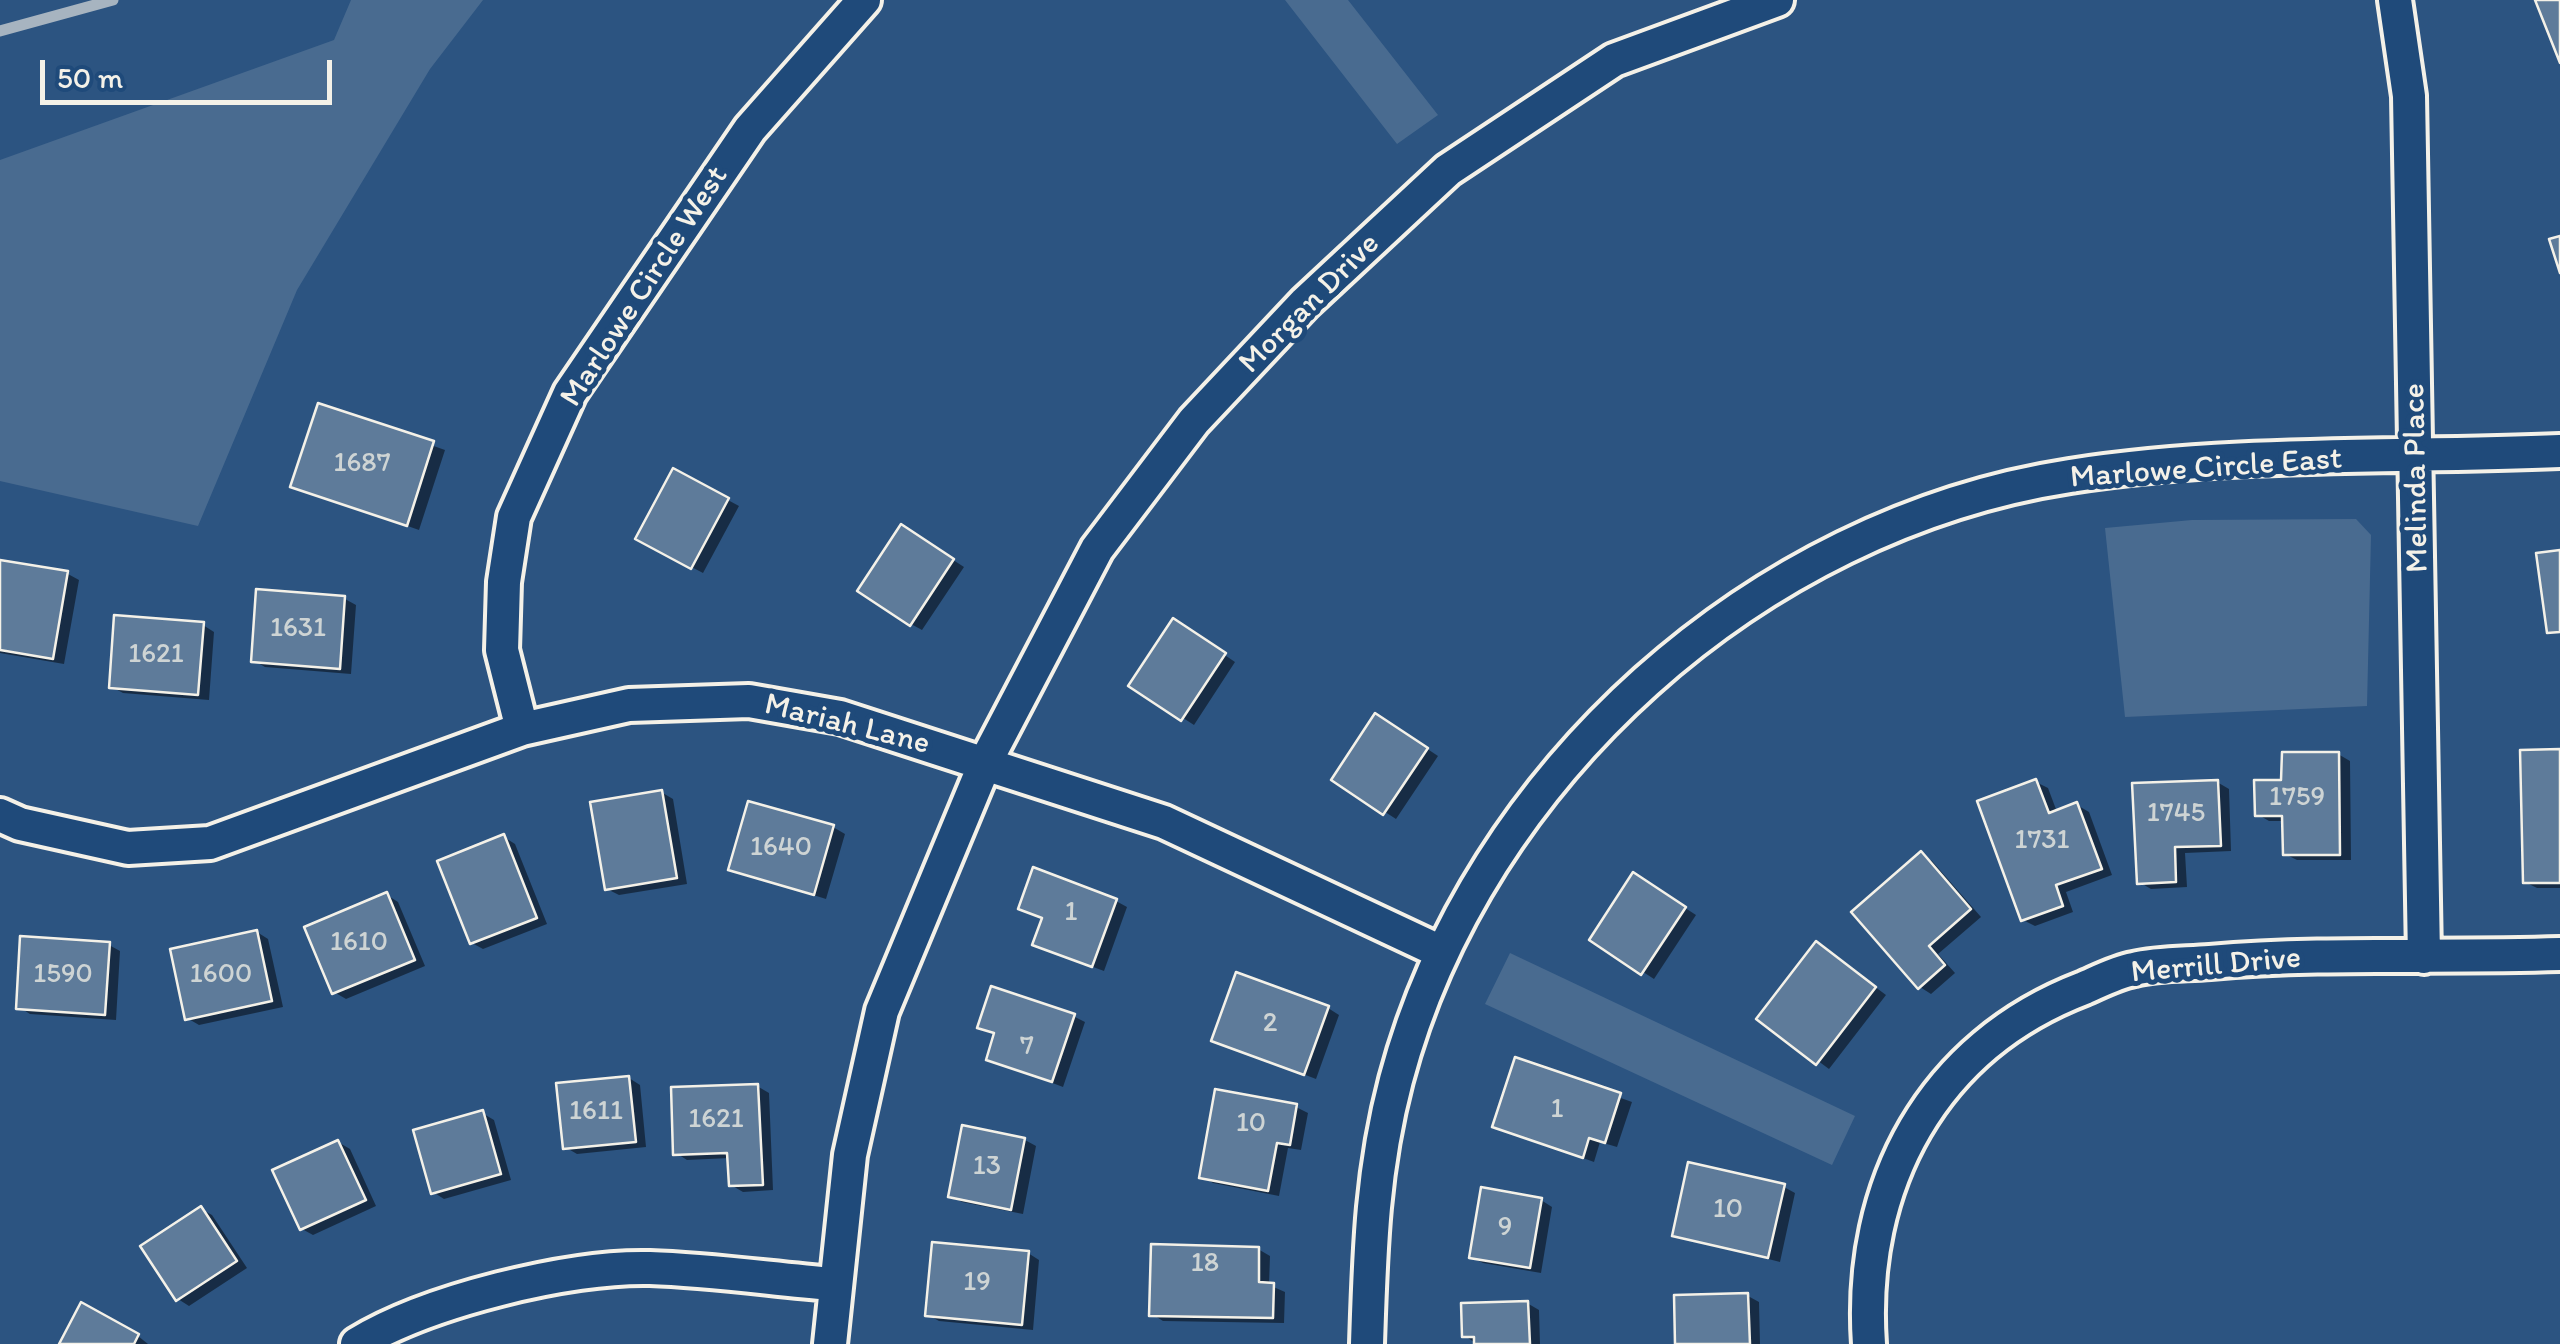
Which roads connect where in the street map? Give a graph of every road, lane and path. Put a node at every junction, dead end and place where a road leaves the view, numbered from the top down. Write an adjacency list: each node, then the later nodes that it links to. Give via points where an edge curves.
1 (864, 0): 6 (street, Marlowe Circle West, via 750,129 570,393 514,518 504,582 502,650)
2 (1776, 0): 7 (street, Morgan Drive, via 1614,60 1448,170 1306,303 1194,421 1097,550)
3 (2394, 0): 5 (street, Melinda Place, via 2409,96)
4 (2560, 451): 5 (street, Marlowe Circle East)
5 (2417, 457): 9 (street, Marlowe Circle East, via 2190,464 2068,476 1952,504 1822,558 1704,630 1620,704 1489,866); 11 (street, Melinda Place)
6 (522, 730): 7 (street, Mariah Lane, via 629,705 749,701 840,717); 8 (street, Mariah Lane, via 210,843 128,848)
7 (986, 761): 9 (street, Mariah Lane, via 1164,822); 12 (street, Morgan Drive, via 882,1012 850,1155)
8 (0, 815)
9 (1441, 952): 15 (street, Marlowe Circle East, via 1396,1078 1371,1200)
10 (2560, 954): 11 (street, Merrill Drive)
11 (2424, 957): 16 (street, Merrill Drive, via 2260,958 2133,969 2054,999 1973,1052 1893,1166 1866,1303)
12 (833, 1284): 13 (street, via 647,1268 558,1277 475,1296); 14 (street, Morgan Drive)
13 (357, 1344)
14 (830, 1344)
15 (1367, 1344)
16 (1869, 1344)

